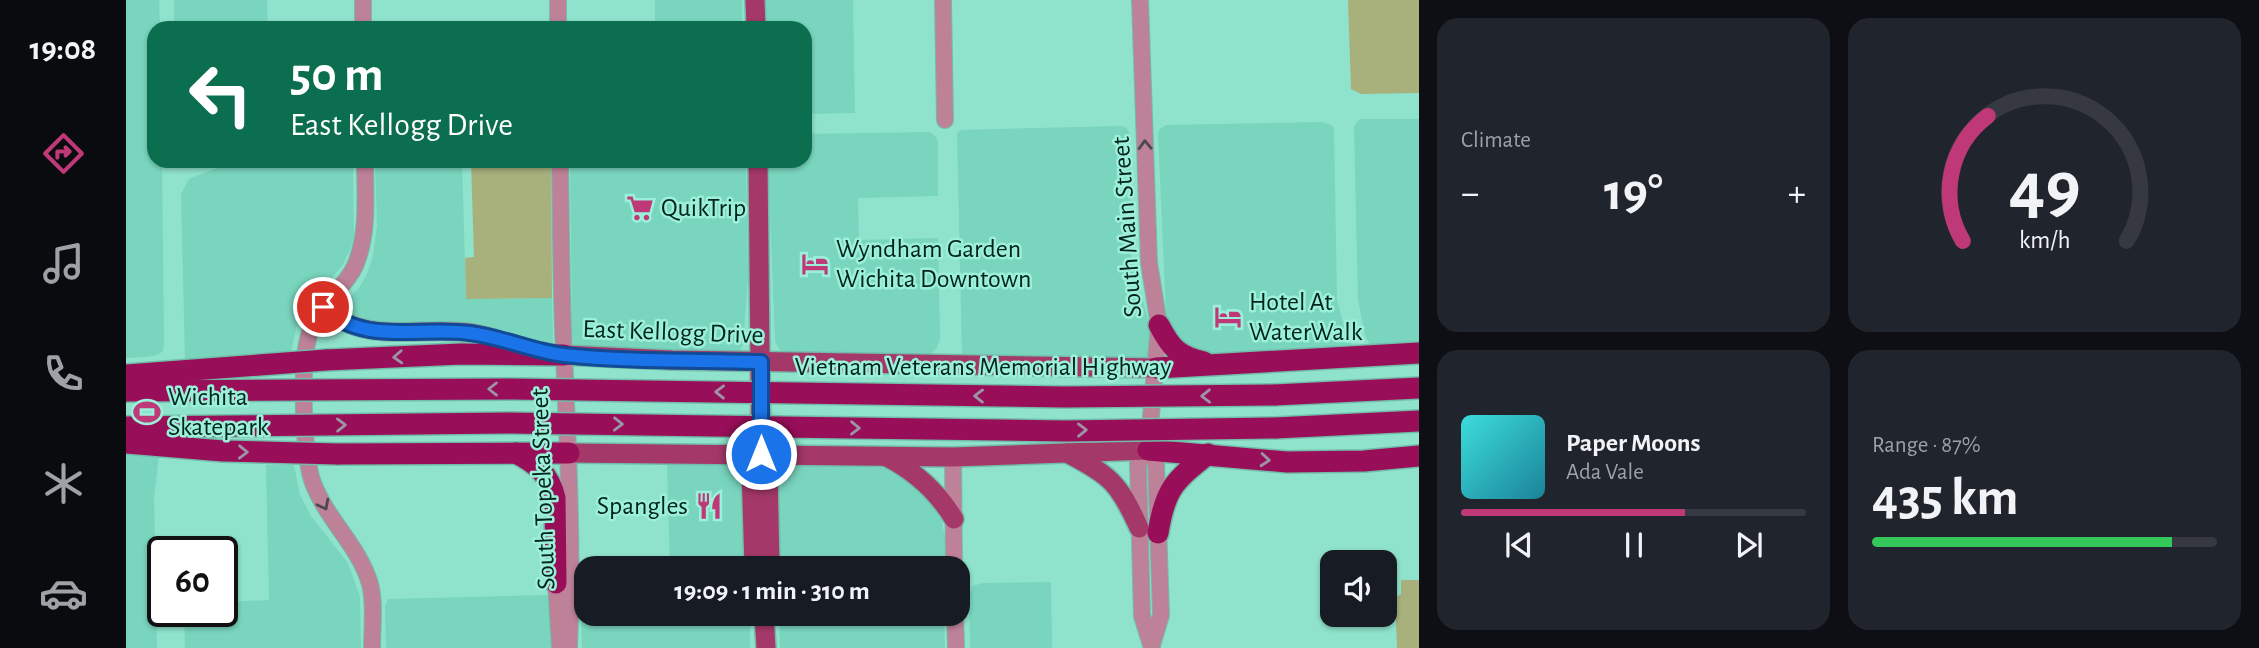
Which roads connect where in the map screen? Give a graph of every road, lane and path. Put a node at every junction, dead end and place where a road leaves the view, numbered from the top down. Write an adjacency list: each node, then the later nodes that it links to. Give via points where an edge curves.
1 (363, 0): 6 (street)
2 (558, 0): 7 (street)
3 (755, 0): 8 (main road)
4 (943, 0): 9 (street)
5 (1140, 0): 14 (street, South Main Street, one-way to 5, via 1149,262)
6 (363, 21)
7 (558, 21)
8 (756, 21)
9 (946, 120)
10 (365, 168): 13 (street, via 361,250 347,281)
11 (560, 168): 16 (street, South Topeka Street)
12 (758, 168): 17 (main road)
13 (323, 307): 16 (main road, East Kellogg Drive, via 336,320 356,327 473,333); 44 (street, one-way to 44, via 307,340 304,372 312,481 328,514 358,554 371,587)
14 (1159, 325): 18 (highway, via 1176,351); 19 (street, South Main Street)
15 (1419, 353): 18 (highway)
16 (564, 355): 17 (main road, East Kellogg Drive); 20 (highway, one-way to 20, bridge, via 326,360); 29 (street, South Topeka Street)
17 (761, 362): 19 (main road, East Kellogg Drive); 30 (main road)
18 (1217, 364): 19 (highway)
19 (1156, 368): 26 (street, South Main Street)
20 (126, 375)
21 (1419, 388): 22 (highway, Vietnam Veterans Memorial Highway, one-way to 22, bridge, via 1065,397 512,388)
22 (126, 391)
23 (1419, 421): 24 (highway, one-way to 23, bridge, via 507,423 1066,430)
24 (126, 427)
25 (126, 443): 28 (highway, one-way to 28, bridge, via 337,454)
26 (1148, 450): 27 (main road); 31 (highway); 36 (street, South Main Street, via 1138,463)
27 (1062, 451): 34 (main road); 36 (main road, via 1112,480)
28 (516, 453): 29 (highway); 40 (highway, via 533,461 552,485)
29 (569, 453): 30 (main road); 46 (street, South Topeka Street)
30 (761, 454): 32 (main road); 37 (main road, via 751,469); 38 (main road, via 768,468)
31 (1208, 454): 33 (highway, one-way to 33, via 1287,462); 36 (highway, via 1180,476)
32 (883, 455): 34 (main road); 35 (main road, via 924,482)
33 (1419, 456)
34 (953, 457): 35 (street)
35 (954, 519): 39 (street)
36 (1149, 530): 43 (street, South Main Street, via 1161,615)
37 (754, 556)
38 (770, 556)
39 (954, 556)
40 (556, 583): 45 (street, South Topeka Street)
41 (765, 626): 47 (main road)
42 (956, 626): 48 (street)
43 (1152, 647)
44 (372, 648)
45 (560, 648)
46 (569, 648)
47 (766, 648)
48 (956, 648)

